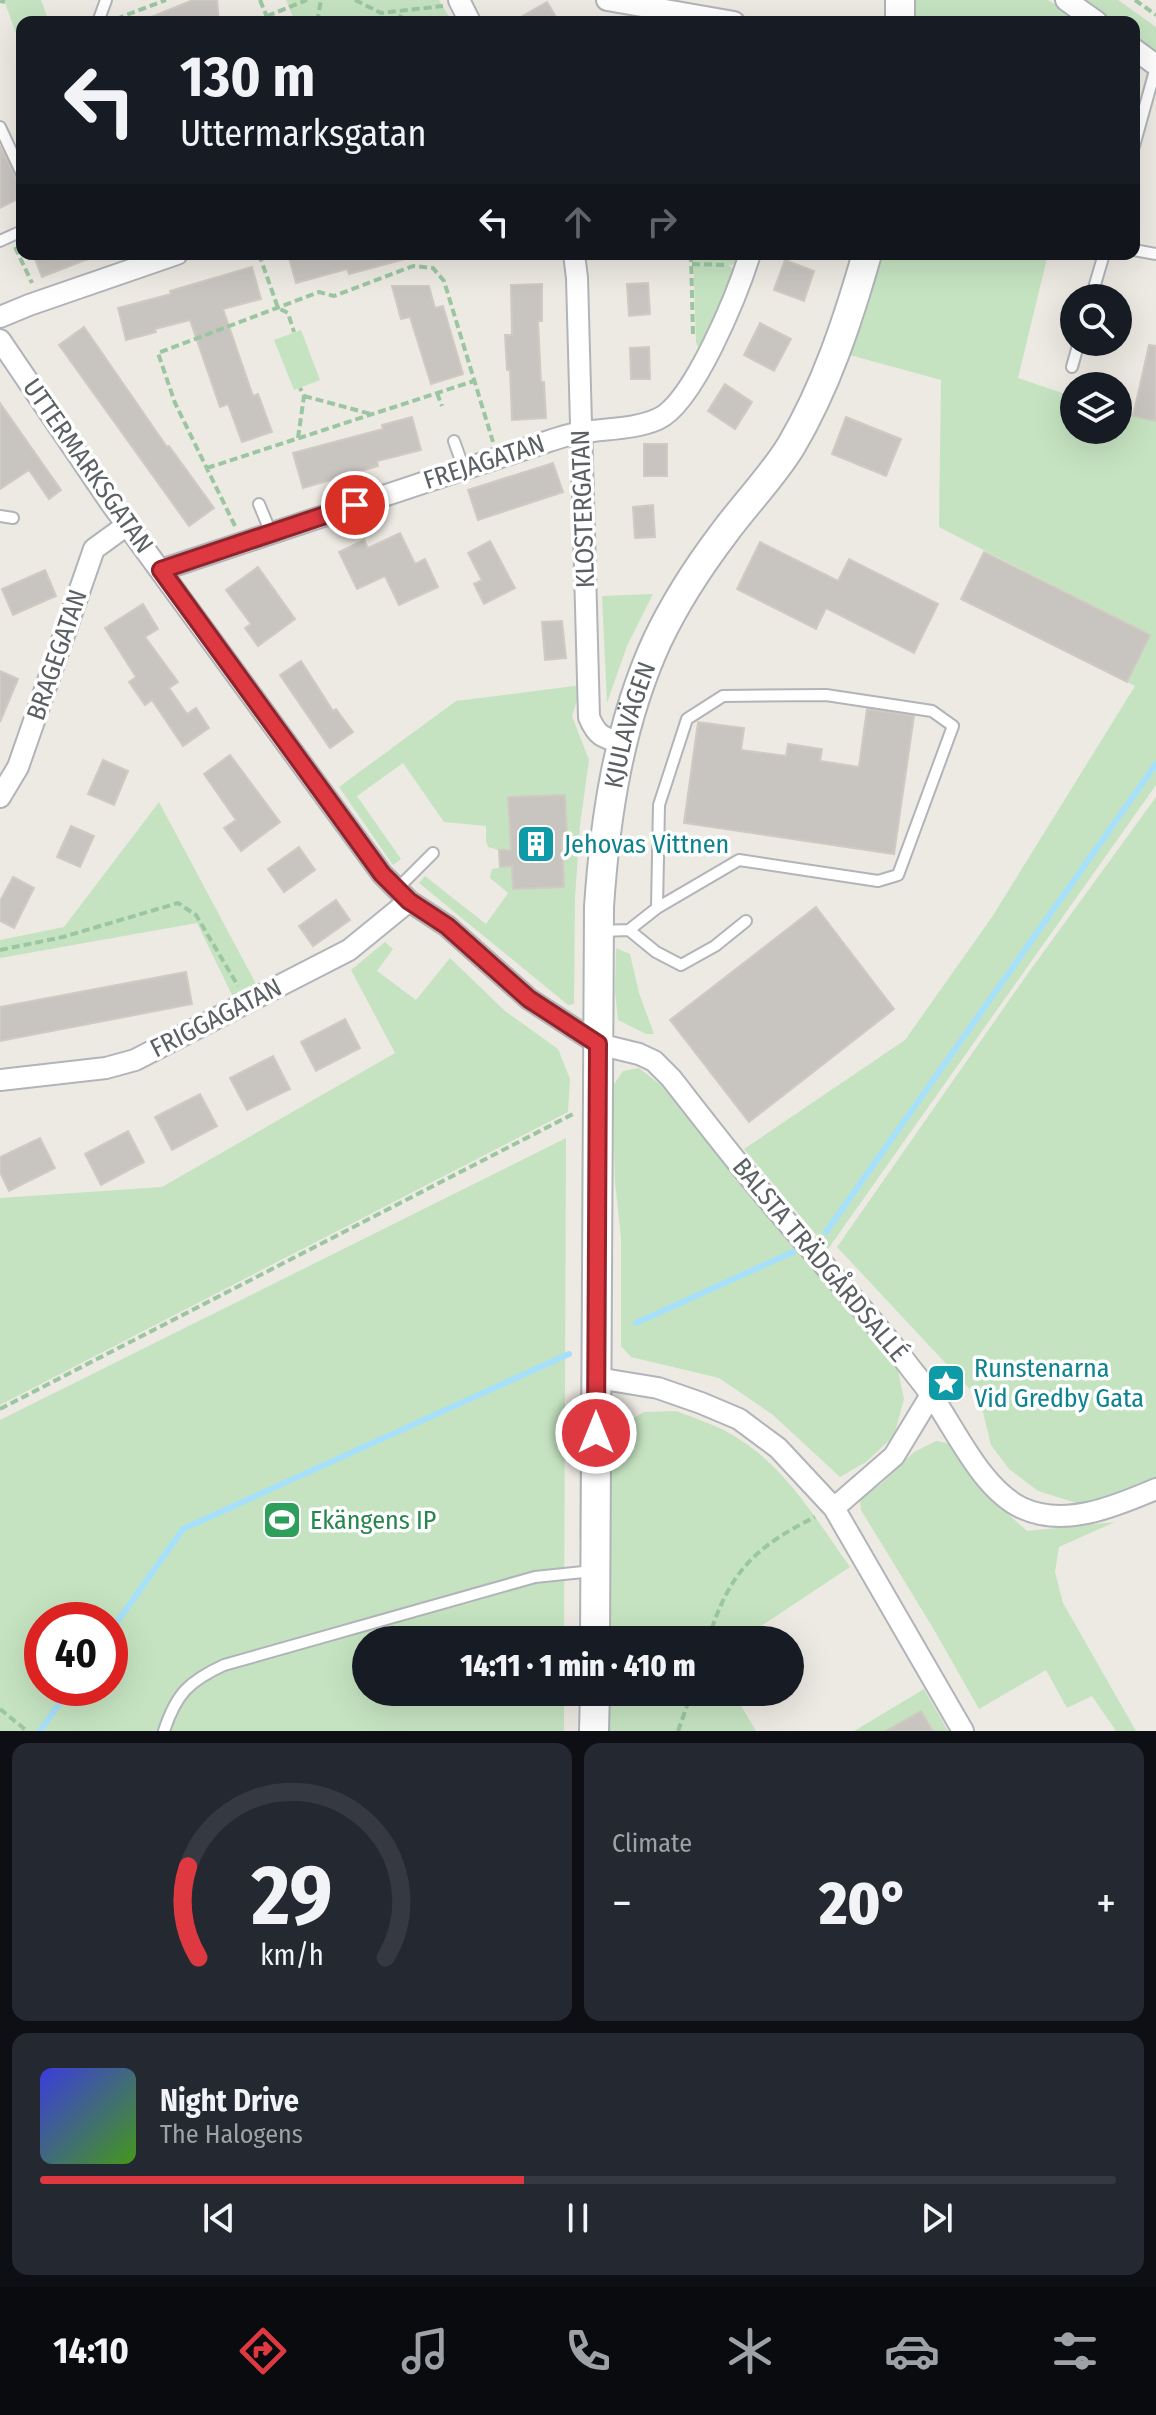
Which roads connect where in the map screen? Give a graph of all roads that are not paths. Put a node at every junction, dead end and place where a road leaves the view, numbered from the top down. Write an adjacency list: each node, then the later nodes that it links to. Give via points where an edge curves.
1 (607, 0): 3 (street)
2 (1066, 0): 4 (street)
3 (699, 16)
4 (1089, 16)
5 (1140, 54): 6 (street)
6 (1156, 66): 7 (lane)
7 (1140, 124)
8 (0, 127): 9 (lane)
9 (16, 161)
10 (160, 260): 16 (street)
11 (575, 260): 20 (street, KLOSTERGATAN)
12 (865, 260): 29 (street, KJULAVÄGEN, via 820,389 791,445 689,583 658,640)
13 (1102, 260): 15 (lane)
14 (747, 263): 20 (street, FREJAGATAN, via 721,328 677,405 666,415 630,426)
15 (1095, 284)
16 (0, 317)
17 (0, 340): 26 (street, UTTERMARKSGATAN)
18 (1075, 356): 19 (lane)
19 (1072, 367)
20 (580, 432): 22 (street, FREJAGATAN); 29 (street, KLOSTERGATAN, via 589,717 602,737)
21 (454, 441): 22 (lane)
22 (464, 469): 27 (street, FREJAGATAN)
23 (259, 504): 27 (lane)
24 (0, 516): 25 (lane)
25 (13, 518)
26 (127, 525): 28 (street, UTTERMARKSGATAN); 30 (street, BRAGEGATAN, via 94,549 18,767)
27 (271, 533): 28 (street, FREJAGATAN)
28 (161, 570): 32 (street, UTTERMARKSGATAN, via 382,874)
29 (623, 743): 36 (street, KJULAVÄGEN, via 603,844)
30 (0, 797)
31 (433, 853): 32 (lane)
32 (403, 895): 37 (street, UTTERMARKSGATAN, via 447,926 529,999); 38 (street, FRIGGAGATAN, via 349,950 122,1065)
33 (657, 908): 33 (lane, via 739,860 878,881 898,875 953,726 932,711 826,695 723,696 687,719 659,805); 35 (lane)
34 (746, 921): 35 (lane, via 681,965)
35 (629, 930): 36 (lane)
36 (599, 931): 37 (street, KJULAVÄGEN)
37 (598, 1044): 39 (street, KJULAVÄGEN); 40 (street, BALSTA TRÄDGÅRDSALLÉ, via 639,1054 671,1078)
38 (0, 1080)
39 (597, 1378): 42 (street, via 658,1388 739,1419 778,1448); 43 (street, KJULAVÄGEN)
40 (931, 1395): 41 (street, BALSTA TRÄDGÅRDSALLÉ, via 980,1470 1002,1496 1023,1509 1065,1517 1085,1514); 42 (street, via 894,1456)
41 (1156, 1489)
42 (834, 1508): 48 (street)
43 (595, 1571): 44 (street, KJULAVÄGEN); 46 (lane, via 535,1577 224,1665 184,1691)
44 (595, 1626)
45 (595, 1706): 47 (street)
46 (164, 1731)
47 (594, 1731)
48 (963, 1731)

